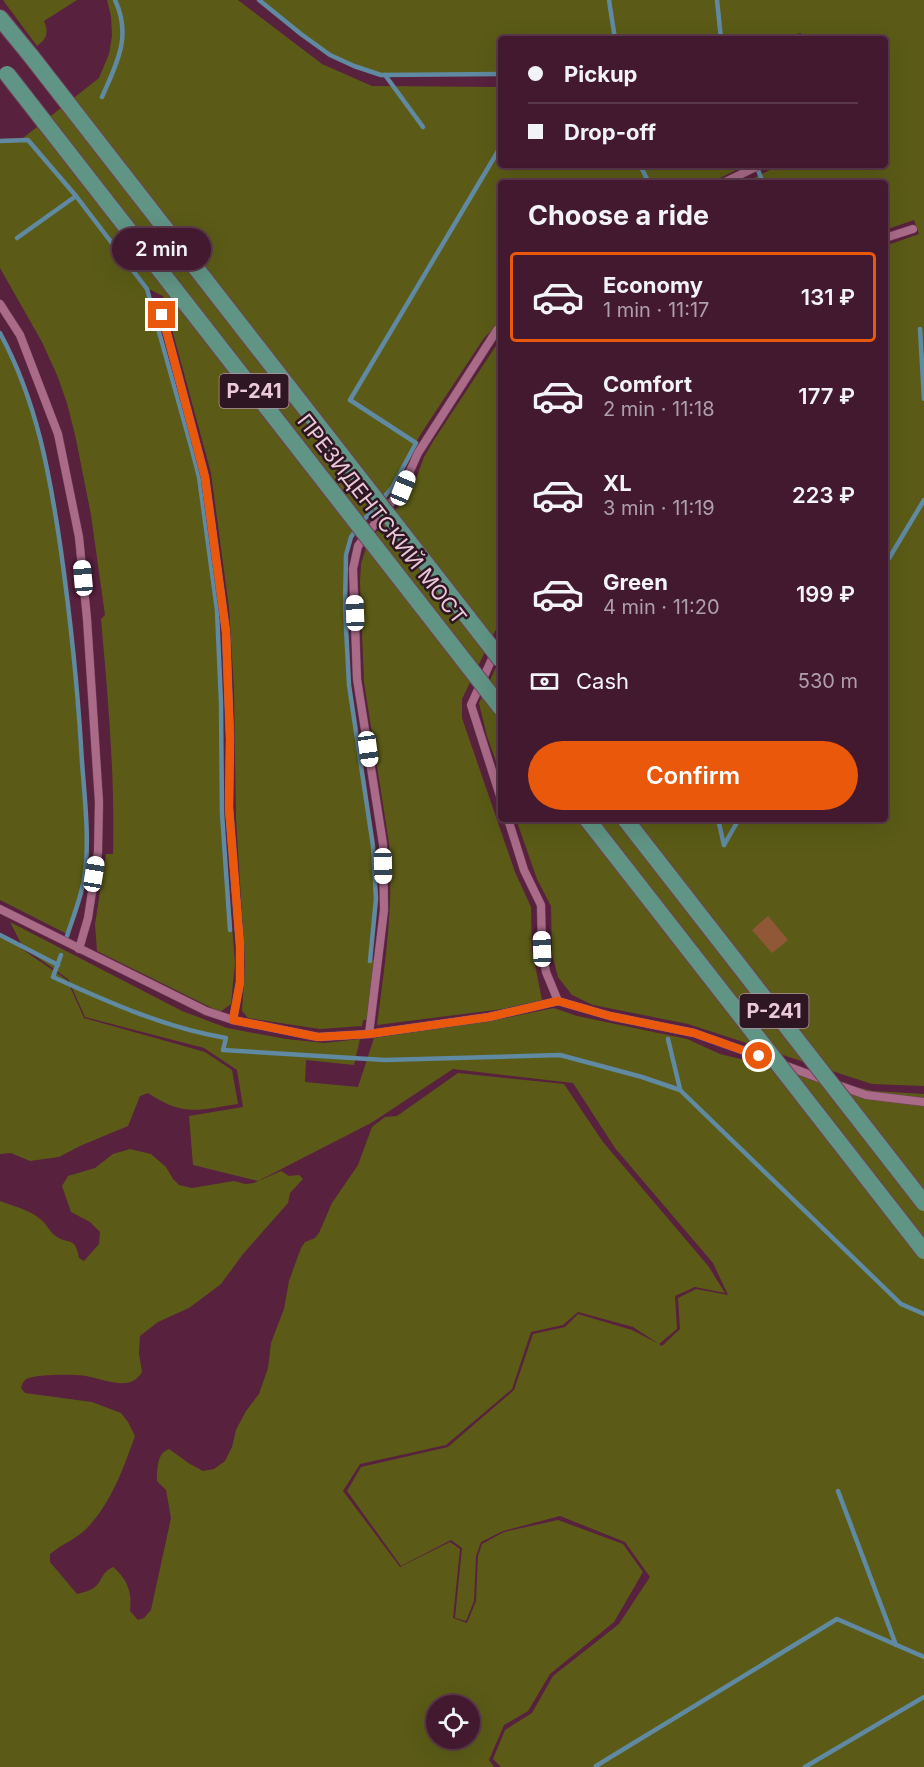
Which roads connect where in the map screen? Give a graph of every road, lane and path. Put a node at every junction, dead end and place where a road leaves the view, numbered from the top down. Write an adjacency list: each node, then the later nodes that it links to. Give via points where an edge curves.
1 (0, 18): 11 (highway, ПРЕЗИДЕНТСКИЙ МОСТ / Р-241, bridge)
2 (4, 70): 12 (highway, ПРЕЗИДЕНТСКИЙ МОСТ / Р-241, bridge)
3 (754, 168): 4 (lane)
4 (729, 180)
5 (913, 229): 6 (lane)
6 (888, 237)
7 (0, 304): 18 (lane, via 20,335 58,434 79,537 99,802 98,852)
8 (162, 315): 20 (lane, via 205,477 226,632 229,807 240,946 240,982)
9 (498, 329): 21 (lane, via 418,453 403,488 358,546 354,569 357,679 383,844 384,910)
10 (498, 646): 13 (lane, via 471,705)
11 (498, 656)
12 (498, 704)
13 (498, 790)
14 (509, 822): 19 (lane, via 524,870 541,905 546,972)
15 (589, 822): 24 (highway, Р-241, bridge)
16 (627, 822): 23 (highway, Р-241, bridge)
17 (0, 909): 18 (lane)
18 (79, 949): 20 (lane, via 206,1011)
19 (558, 1001): 21 (lane, via 489,1017); 22 (lane, via 694,1033 866,1095)
20 (233, 1020): 21 (lane, via 318,1037)
21 (369, 1034)
22 (924, 1102)
23 (924, 1203)
24 (924, 1251)

